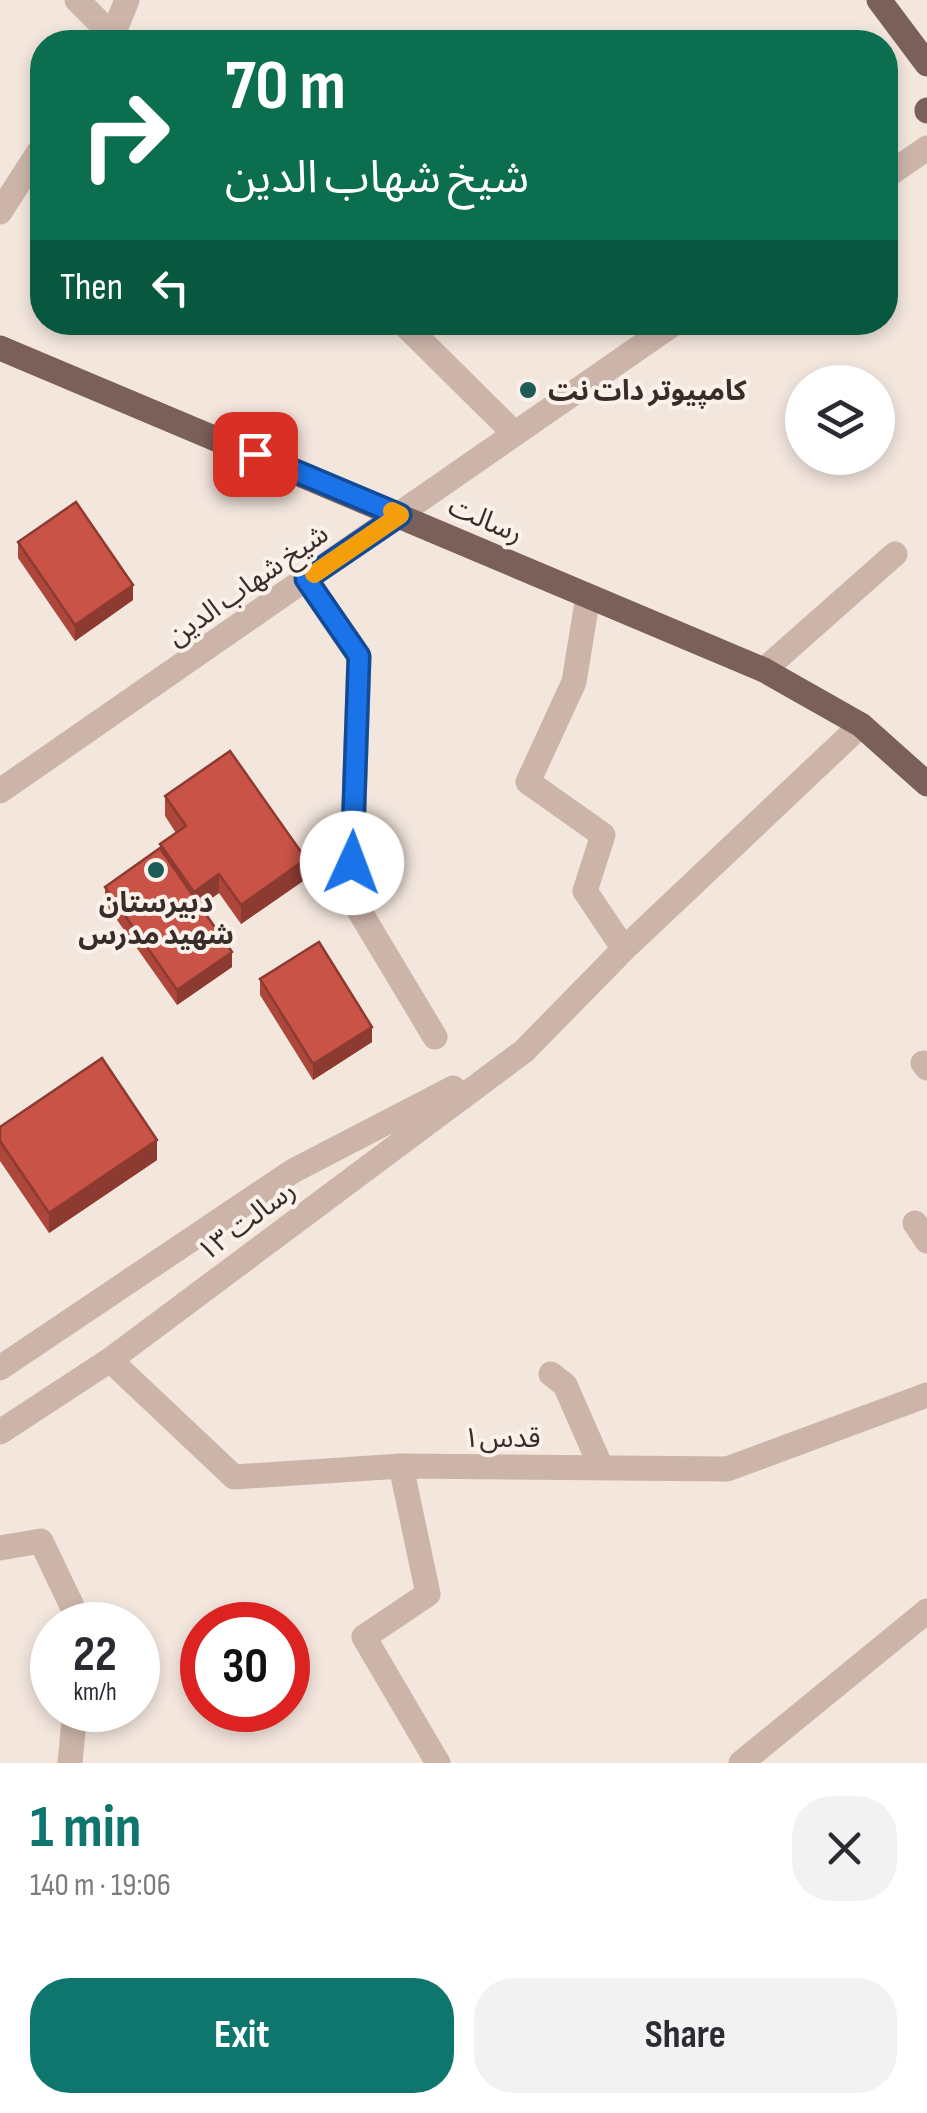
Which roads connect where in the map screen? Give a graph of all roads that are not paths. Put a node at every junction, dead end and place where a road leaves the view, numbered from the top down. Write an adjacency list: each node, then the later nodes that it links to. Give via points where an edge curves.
1 (77, 0): 4 (street)
2 (127, 0): 5 (street)
3 (879, 0): 6 (main road)
4 (104, 30)
5 (117, 30)
6 (920, 43): 7 (main road)
7 (927, 64)
8 (927, 148): 10 (street)
9 (30, 165): 11 (street)
10 (898, 168)
11 (0, 212)
12 (415, 335): 15 (street)
13 (657, 335): 15 (street, شیخ شهاب الدین)
14 (0, 348): 16 (main road, رسالت)
15 (515, 434): 16 (street, شیخ شهاب الدین)
16 (400, 515): 18 (street, شیخ شهاب الدین); 19 (main road, رسالت)
17 (895, 554): 20 (street)
18 (306, 579): 23 (street, شیخ شهاب الدین); 25 (street, via 359,656 351,897)
19 (588, 596): 20 (main road, رسالت); 24 (street, via 574,682 528,782 604,836 585,891)
20 (764, 670): 21 (main road, رسالت)
21 (861, 725): 22 (main road, رسالت); 24 (street, رسالت ۱۳)
22 (927, 784)
23 (0, 791)
24 (624, 948): 26 (street, رسالت ۱۳)
25 (435, 1036)
26 (524, 1051): 27 (street, رسالت ۱۳); 28 (street, رسالت ۱۳, via 293,1171)
27 (110, 1360): 31 (street, رسالت ۱۳); 32 (street, قدس۱, via 234,1476)
28 (0, 1368)
29 (550, 1374): 33 (street, via 566,1385)
30 (927, 1396): 33 (street, قدس۱, via 726,1469)
31 (0, 1432)
32 (402, 1466): 33 (street, قدس۱); 39 (street, via 428,1594 364,1637)
33 (601, 1467)
34 (0, 1548): 35 (street, via 41,1541)
35 (70, 1602)
36 (927, 1610): 40 (street)
37 (73, 1732): 38 (street)
38 (70, 1763)
39 (438, 1763)
40 (741, 1763)

